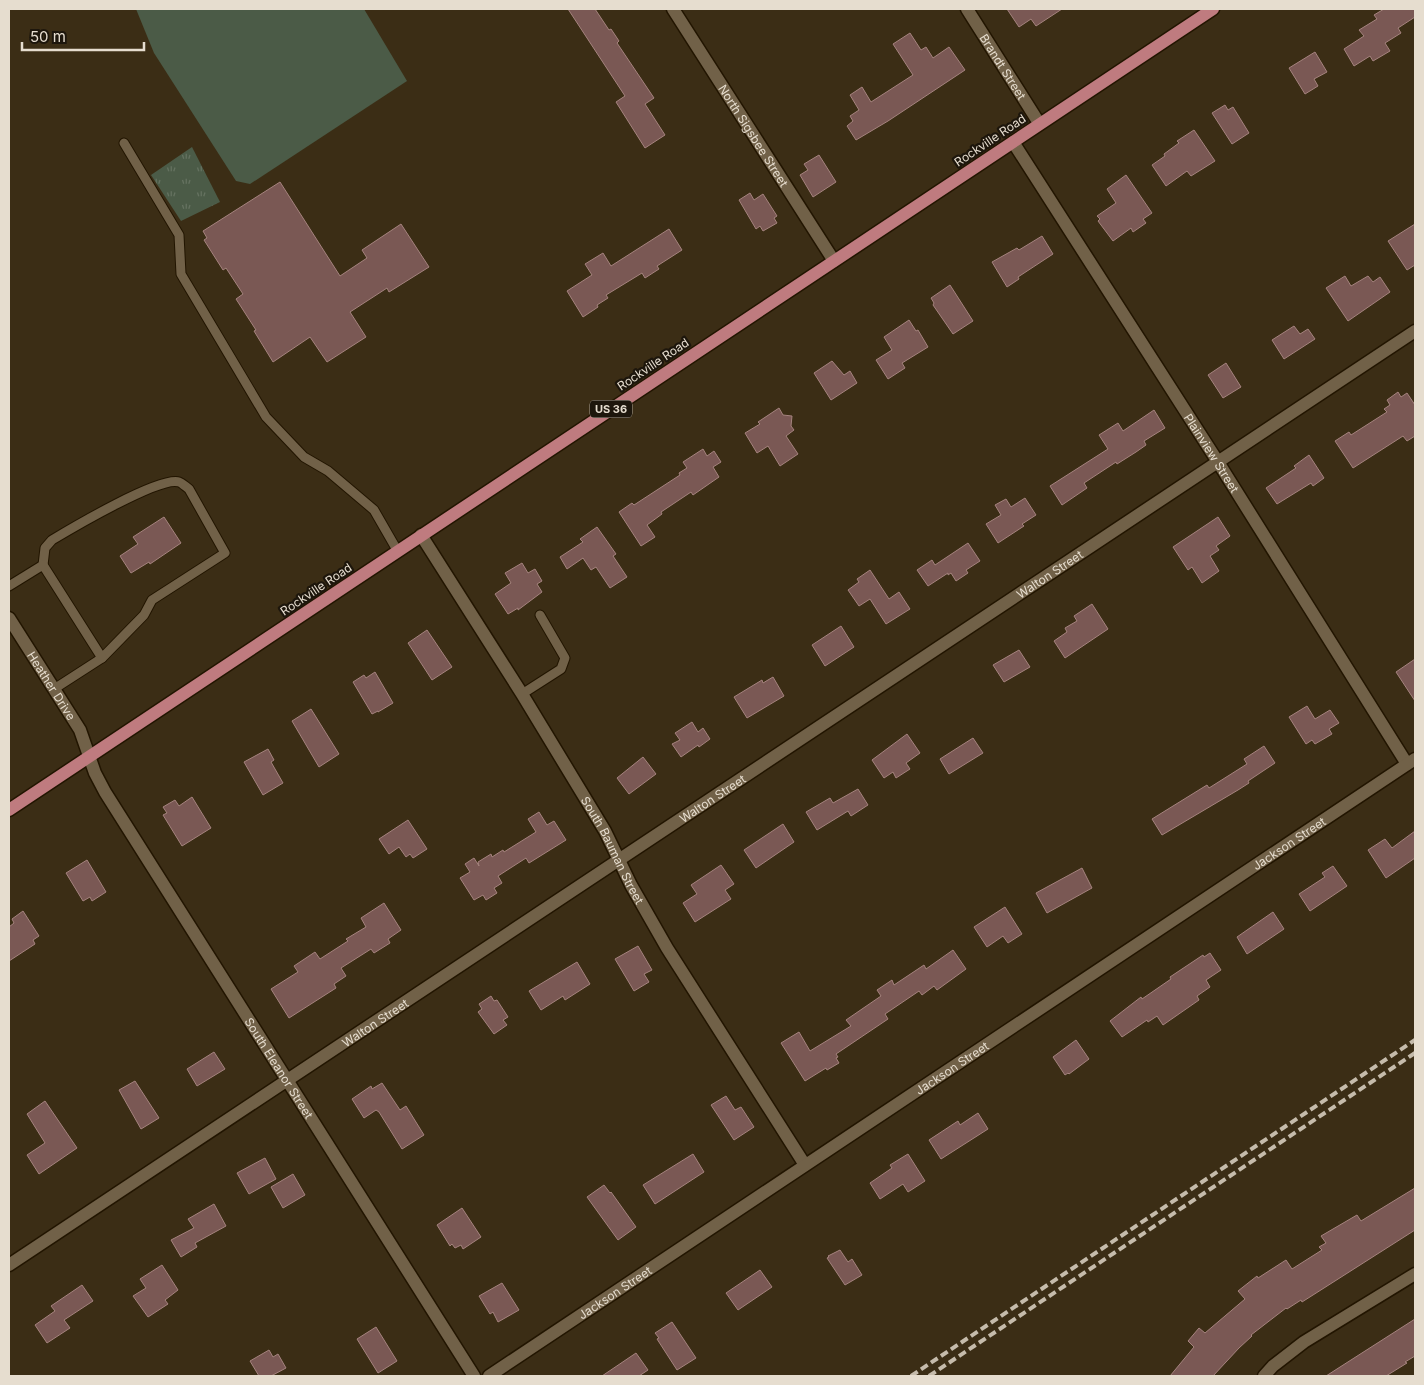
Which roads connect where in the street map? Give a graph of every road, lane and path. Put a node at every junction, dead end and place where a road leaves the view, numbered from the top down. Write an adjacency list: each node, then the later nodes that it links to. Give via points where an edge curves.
1 (673, 9): 7 (street, North Sigsbee Street)
2 (967, 9): 4 (street, Brandt Street)
3 (1213, 9): 4 (main road, Rockville Road / US 36)
4 (1039, 124): 5 (main road, Rockville Road / US 36)
5 (1013, 142): 7 (main road, Rockville Road / US 36); 9 (street, Plainview Street)
6 (124, 143): 11 (lane, via 179,235 181,274 266,417 304,457 328,471 374,510)
7 (834, 261): 10 (main road, Rockville Road / US 36)
8 (1415, 330): 9 (street, Walton Street)
9 (1218, 462): 20 (street, Plainview Street); 22 (street, Walton Street)
10 (421, 535): 11 (main road, Rockville Road / US 36); 18 (street, South Bauman Street)
11 (397, 550): 19 (main road, Rockville Road / US 36)
12 (43, 565): 13 (lane); 16 (lane); 16 (lane, via 44,548 52,540 116,503 168,482 179,482 189,489 225,553 152,600 144,614)
13 (9, 586)
14 (540, 615): 18 (lane, via 565,658 561,669)
15 (9, 618): 17 (street, Heather Drive)
16 (102, 658): 17 (lane)
17 (54, 689): 19 (street, Heather Drive, via 80,730)
18 (522, 694): 22 (street, South Bauman Street, via 605,831)
19 (89, 757): 21 (main road, Rockville Road / US 36); 23 (street, South Eleanor Street, via 105,792)
20 (1411, 761): 24 (street, Jackson Street)
21 (9, 810)
22 (618, 859): 23 (street, Walton Street); 24 (street, South Bauman Street, via 667,948)
23 (288, 1082): 25 (street, Walton Street); 27 (street, South Eleanor Street)
24 (805, 1165): 28 (street, Jackson Street)
25 (9, 1265)
26 (1415, 1274): 29 (street, via 1304,1342)
27 (474, 1376)
28 (489, 1376)
29 (1264, 1376)

